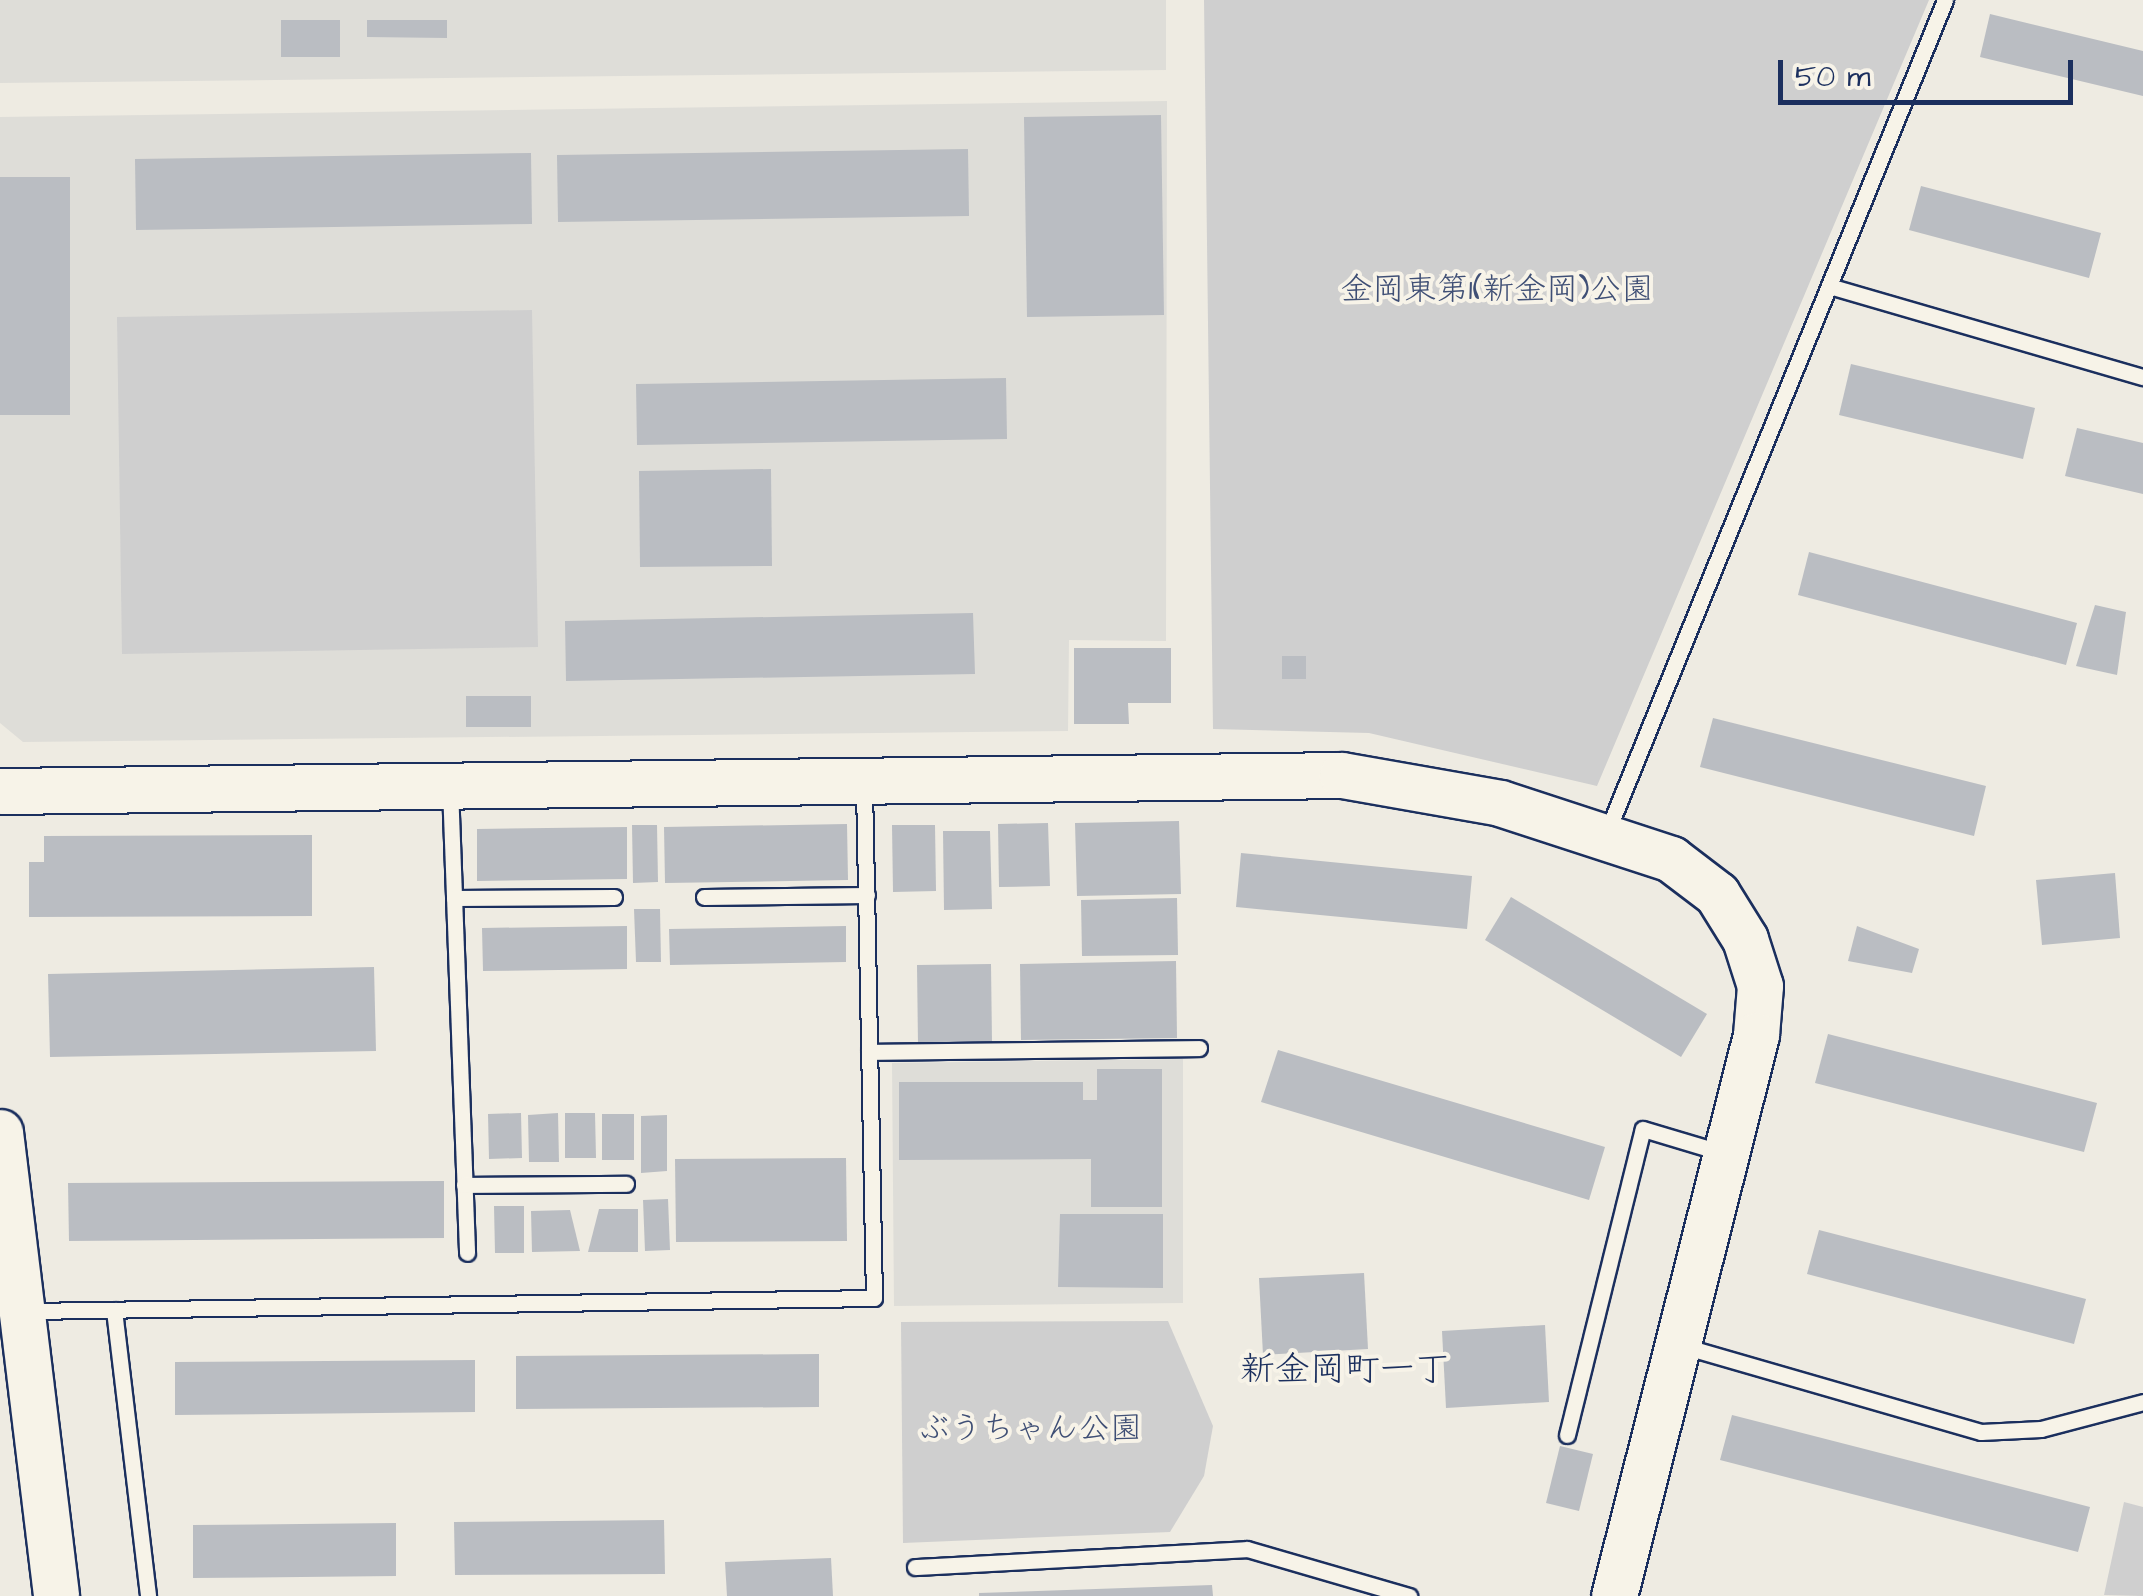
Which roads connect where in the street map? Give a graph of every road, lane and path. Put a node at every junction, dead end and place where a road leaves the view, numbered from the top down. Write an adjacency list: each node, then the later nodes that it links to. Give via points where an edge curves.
1 (1945, 0): 2 (lane)
2 (1829, 286): 3 (lane); 7 (lane)
3 (2143, 377)
4 (864, 779): 5 (street); 7 (street, via 1342,775 1420,784); 8 (lane)
5 (450, 782): 6 (street); 11 (lane)
6 (0, 791)
7 (1607, 832): 15 (street, via 1671,858 1716,894 1745,940 1760,986)
8 (867, 895): 10 (lane); 13 (lane)
9 (614, 897): 11 (lane)
10 (704, 897)
11 (454, 898): 16 (lane)
12 (1199, 1048): 13 (lane)
13 (870, 1052): 19 (lane, via 874,1298)
14 (0, 1132): 20 (street)
15 (1732, 1156): 21 (street); 23 (lane, via 1643,1129)
16 (464, 1184): 17 (lane); 18 (lane)
17 (626, 1184)
18 (466, 1253)
19 (114, 1310): 20 (lane); 26 (lane)
20 (19, 1311): 25 (street)
21 (1679, 1345): 22 (lane, via 1981,1432 2041,1429); 28 (street)
22 (2143, 1402)
23 (1567, 1435)
24 (915, 1566): 27 (lane, via 1248,1549)
25 (56, 1596)
26 (148, 1596)
27 (1409, 1596)
28 (1614, 1596)

